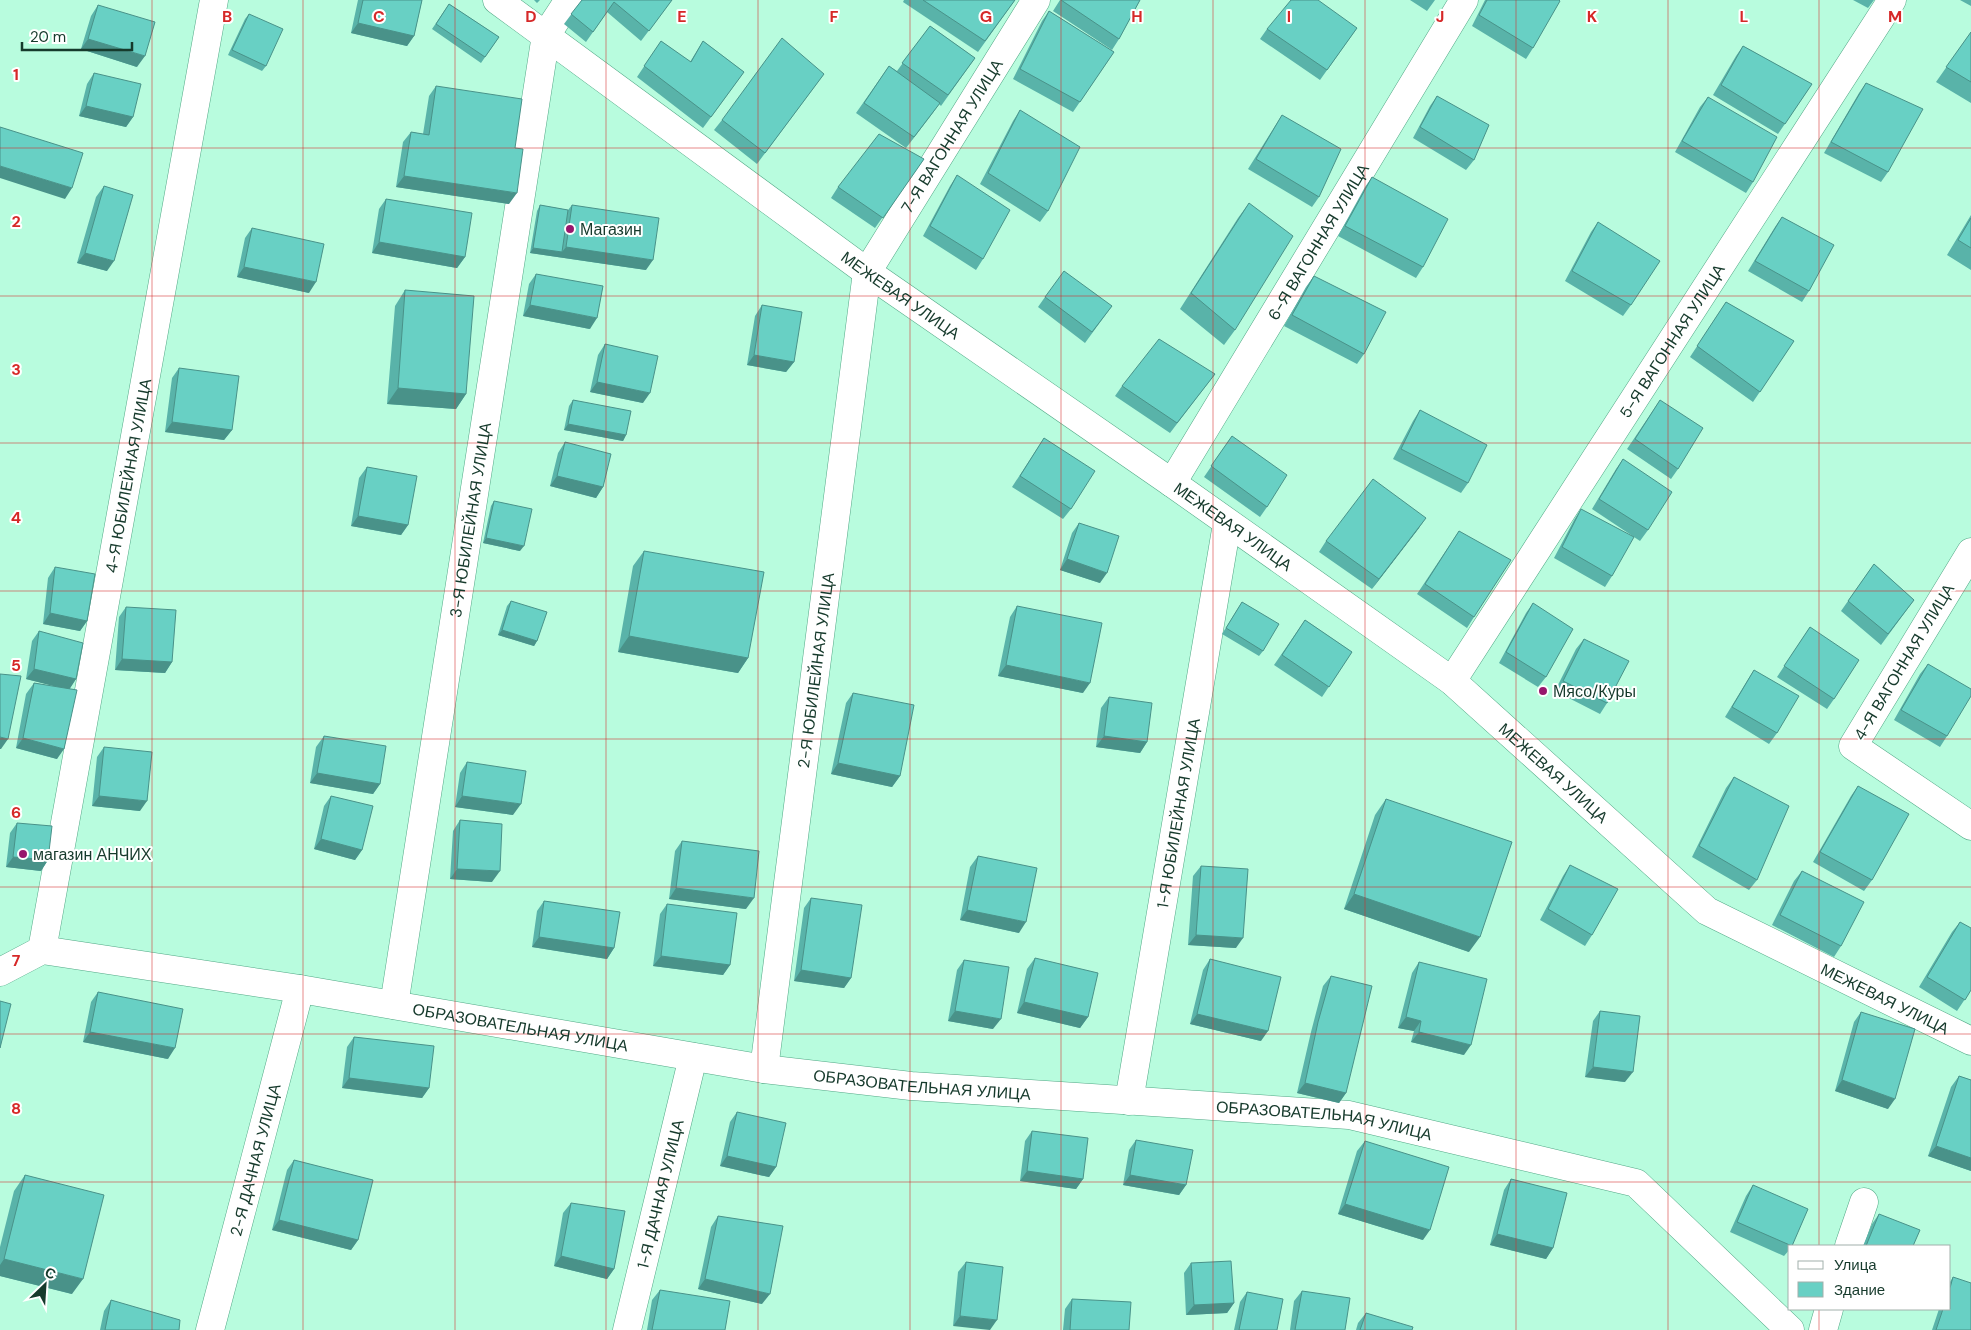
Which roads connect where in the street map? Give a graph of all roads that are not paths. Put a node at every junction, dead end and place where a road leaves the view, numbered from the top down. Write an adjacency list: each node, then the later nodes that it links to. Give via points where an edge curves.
1 (214, 0): 14 (street, 4-Я ЮБИЛЕЙНАЯ УЛИЦА)
2 (497, 0): 7 (street, МЕЖЕВАЯ УЛИЦА)
3 (569, 0): 7 (street)
4 (1036, 0): 8 (street, 7-Я ВАГОННАЯ УЛИЦА)
5 (1464, 0): 9 (street, 6-Я ВАГОННАЯ УЛИЦА)
6 (1892, 0): 12 (street, 5-Я ВАГОННАЯ УЛИЦА)
7 (546, 35): 8 (street, МЕЖЕВАЯ УЛИЦА); 17 (street, 3-Я ЮБИЛЕЙНАЯ УЛИЦА)
8 (868, 272): 9 (street, МЕЖЕВАЯ УЛИЦА); 20 (street, 2-Я ЮБИЛЕЙНАЯ УЛИЦА)
9 (1172, 483): 10 (street, МЕЖЕВАЯ УЛИЦА)
10 (1228, 524): 12 (street, МЕЖЕВАЯ УЛИЦА); 21 (street, 1-Я ЮБИЛЕЙНАЯ УЛИЦА)
11 (1971, 552): 13 (street, 4-Я ВАГОННАЯ УЛИЦА, via 1853,746)
12 (1452, 681): 18 (street, МЕЖЕВАЯ УЛИЦА, via 1707,911)
13 (1971, 826)
14 (42, 950): 15 (street); 16 (street, ОБРАЗОВАТЕЛЬНАЯ УЛИЦА)
15 (0, 972)
16 (300, 989): 17 (street, ОБРАЗОВАТЕЛЬНАЯ УЛИЦА); 25 (street, 2-Я ДАЧНАЯ УЛИЦА)
17 (394, 1005): 19 (street, ОБРАЗОВАТЕЛЬНАЯ УЛИЦА)
18 (1971, 1041)
19 (693, 1057): 20 (street, ОБРАЗОВАТЕЛЬНАЯ УЛИЦА); 26 (street, 1-Я ДАЧНАЯ УЛИЦА)
20 (764, 1069): 21 (street, ОБРАЗОВАТЕЛЬНАЯ УЛИЦА, via 911,1086)
21 (1129, 1102): 27 (street, ОБРАЗОВАТЕЛЬНАЯ УЛИЦА, via 1349,1115 1636,1184)
22 (1864, 1202): 23 (street)
23 (1850, 1245)
24 (1830, 1310): 28 (street)
25 (210, 1330)
26 (627, 1330)
27 (1790, 1330)
28 (1823, 1330)

